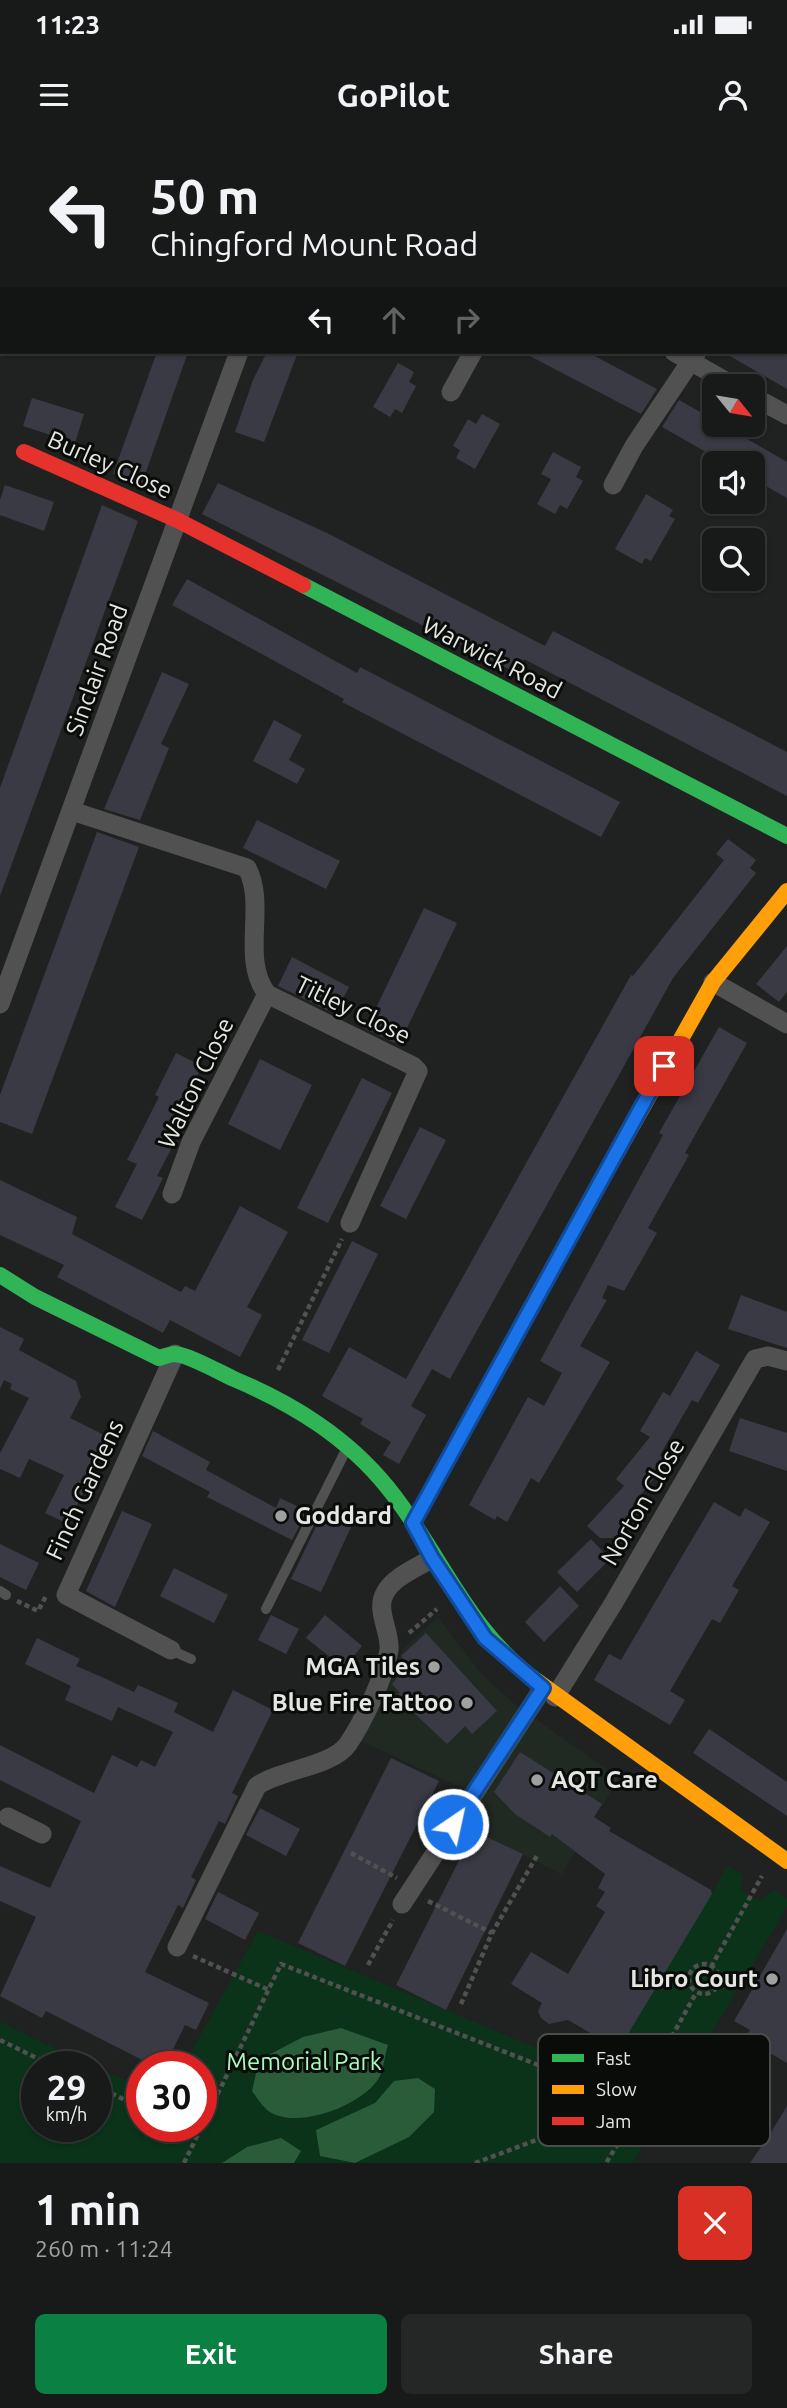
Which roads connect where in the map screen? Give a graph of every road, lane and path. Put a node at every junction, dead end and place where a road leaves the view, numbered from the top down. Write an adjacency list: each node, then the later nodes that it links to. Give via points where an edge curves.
1 (238, 354): 10 (street, Sinclair Road)
2 (472, 354): 5 (street)
3 (687, 355): 4 (street); 9 (street)
4 (716, 374)
5 (451, 392)
6 (765, 403): 7 (street)
7 (787, 415)
8 (24, 452): 10 (street, Burley Close)
9 (613, 485)
10 (177, 520): 11 (street, Sinclair Road); 12 (street, Warwick Road)
11 (72, 811): 15 (street, Titley Close, via 247,867 253,886 256,973); 16 (street, Sinclair Road)
12 (787, 836)
13 (787, 891): 14 (street)
14 (713, 982): 17 (street); 25 (street)
15 (267, 994): 18 (street, Walton Close, via 191,1142); 19 (street, Titley Close, via 418,1071)
16 (0, 1004)
17 (787, 1024)
18 (172, 1194)
19 (350, 1223): 23 (path)
20 (0, 1275): 21 (street, via 159,1358)
21 (175, 1354): 23 (street); 30 (street, Finch Gardens, via 66,1595)
22 (787, 1361): 32 (street, Norton Close, via 768,1356 755,1359 613,1604)
23 (267, 1393): 24 (street, via 297,1407)
24 (348, 1444): 25 (street); 28 (lane)
25 (413, 1523): 26 (street)
26 (432, 1558): 29 (street, via 394,1582 383,1596); 32 (street, via 485,1638)
27 (439, 1607): 29 (path)
28 (266, 1609)
29 (389, 1649): 39 (street, via 347,1745 329,1758 269,1777 257,1786)
30 (171, 1650): 31 (lane, Finch Gardens)
31 (191, 1659)
32 (549, 1692): 37 (street); 38 (street)
33 (4, 1815): 34 (street); 35 (street)
34 (42, 1834)
35 (0, 1836)
36 (538, 1854): 44 (path, via 492,1933)
37 (781, 1857): 41 (path)
38 (402, 1904): 40 (path)
39 (177, 1947): 42 (path)
40 (368, 1965)
41 (711, 1967): 43 (path, via 698,1966 691,1972 689,1982); 43 (path, via 719,1977 717,1987 707,1994)
42 (269, 1990): 48 (path, via 281,1965); 49 (path)
43 (696, 1993): 45 (path)
44 (461, 2004)
45 (673, 2034)
46 (0, 2040): 47 (path)
47 (22, 2051)
48 (538, 2065)
49 (217, 2095)
50 (538, 2139): 54 (path)
51 (194, 2142): 53 (path)
52 (617, 2146): 55 (path)
53 (184, 2163)
54 (475, 2163)
55 (606, 2163)

